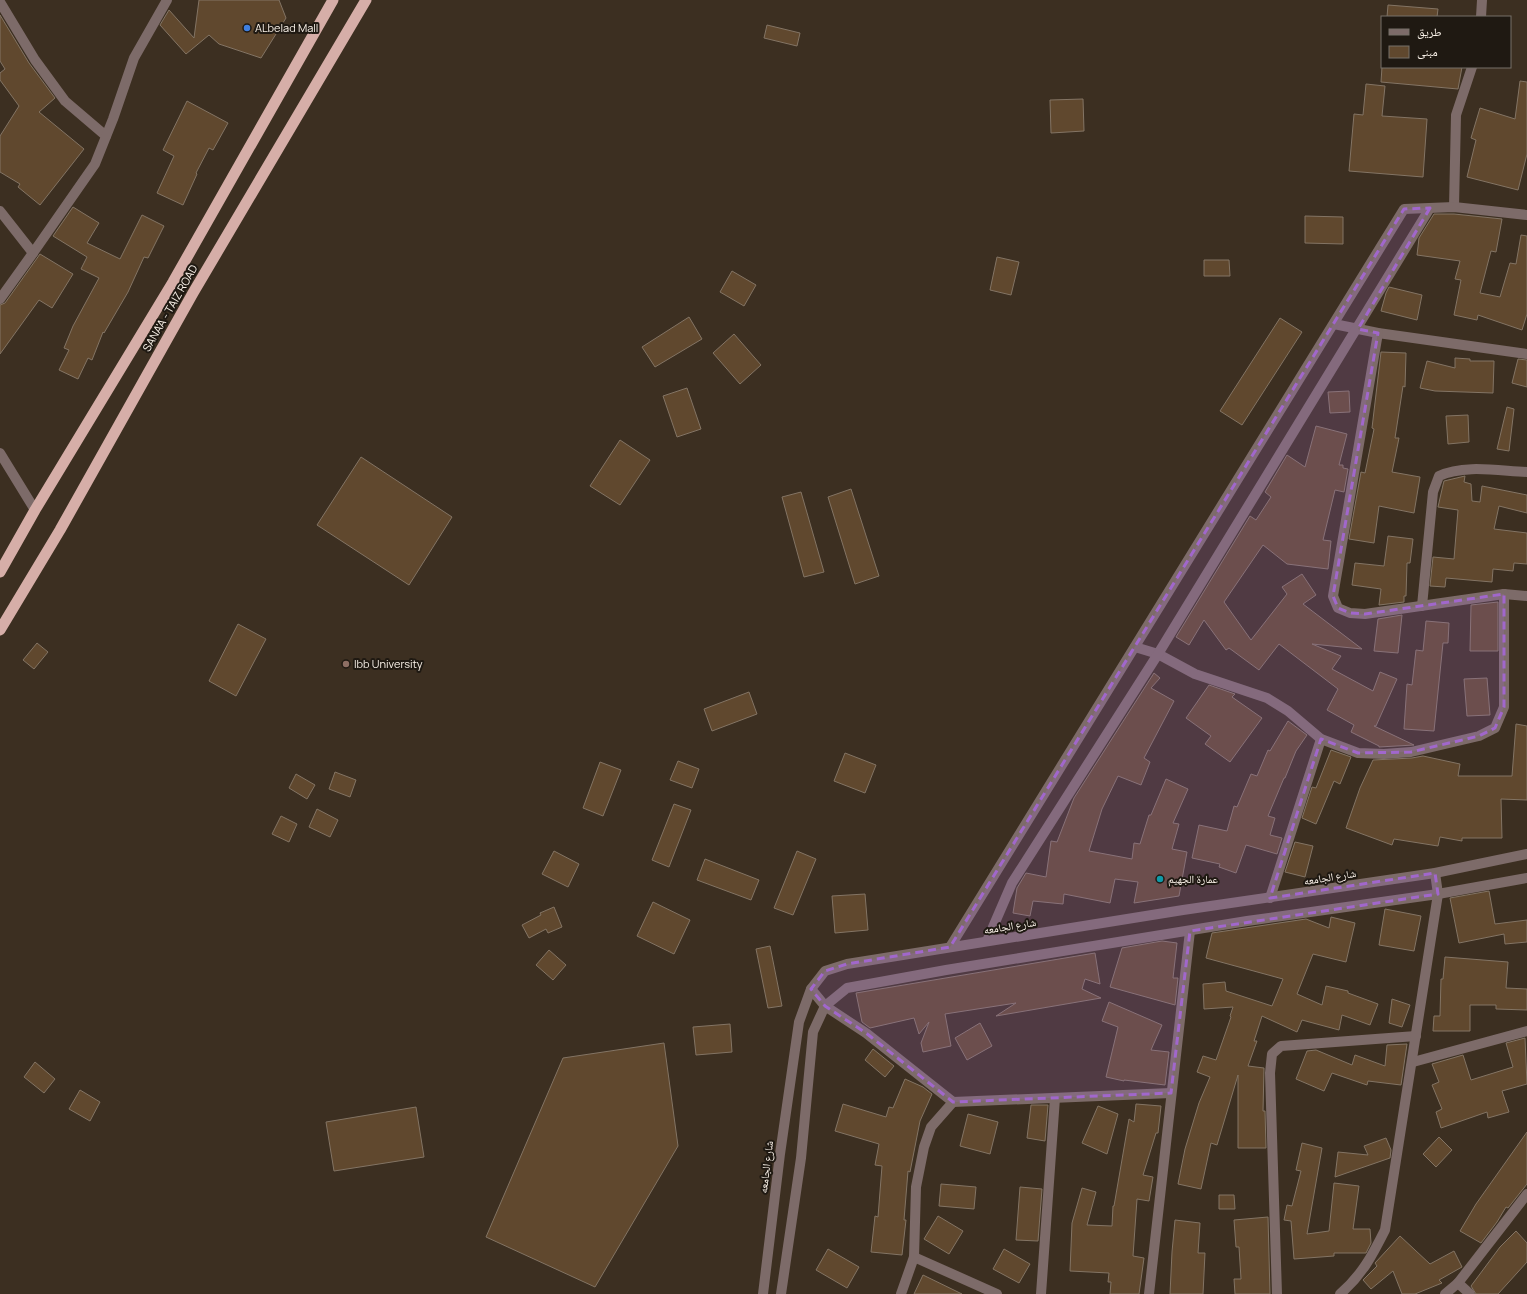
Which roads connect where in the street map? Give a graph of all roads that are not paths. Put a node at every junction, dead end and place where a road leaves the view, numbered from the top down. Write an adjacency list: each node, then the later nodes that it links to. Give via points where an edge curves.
1 (167, 0): 8 (street, via 134,58)
2 (333, 0): 21 (highway, SANA'A - TAIZ ROAD, via 173,282)
3 (366, 0): 26 (highway, SANA'A - TAIZ ROAD, via 193,293 60,530)
4 (1482, 0): 6 (street)
5 (0, 2): 8 (street, via 35,60 65,101)
6 (1481, 16)
7 (1472, 68): 9 (street, via 1456,116)
8 (106, 136): 13 (street, via 95,164)
9 (1454, 207): 10 (street); 12 (street)
10 (1430, 208): 15 (street, via 1404,209); 16 (street)
11 (0, 211): 13 (street)
12 (1527, 215)
13 (33, 253): 14 (street)
14 (0, 299)
15 (1334, 324): 16 (street); 27 (street)
16 (1358, 329): 17 (street); 28 (street)
17 (1378, 333): 18 (street); 25 (street, via 1333,596 1338,608 1350,614)
18 (1527, 354)
19 (0, 453): 21 (street)
20 (1527, 472): 25 (street, via 1479,470 1448,472 1439,476 1433,492)
21 (35, 510): 22 (highway, SANA'A - TAIZ ROAD)
22 (0, 572)
23 (1504, 594): 24 (street); 25 (street); 29 (street, via 1504,707 1495,728 1479,736 1411,752 1384,754 1358,753)
24 (1527, 596)
25 (1422, 606)
26 (0, 630)
27 (1135, 647): 28 (street); 37 (street)
28 (1158, 654): 29 (street, via 1195,674 1267,698 1288,711); 36 (street, via 1012,883)
29 (1321, 739): 34 (street)
30 (1527, 854): 31 (street, شارع الجامعه)
31 (1435, 873): 33 (street); 34 (street, شارع الجامعه)
32 (1527, 878): 33 (street)
33 (1438, 894): 35 (street); 41 (street)
34 (1270, 898): 36 (street, شارع الجامعه)
35 (1190, 931): 39 (street, via 847,988); 43 (street)
36 (987, 942): 37 (street, شارع الجامعه)
37 (950, 947): 38 (street, شارع الجامعه, via 847,964 825,971)
38 (810, 989): 39 (street); 49 (street, شارع الجامعه, via 799,1022 793,1054)
39 (825, 1006): 45 (street, via 866,1033); 50 (street, via 813,1032 801,1158)
40 (1527, 1031): 42 (street)
41 (1416, 1036): 42 (street); 55 (street, via 1281,1046 1272,1054 1270,1073)
42 (1413, 1062): 56 (street, via 1385,1230 1371,1258 1355,1280)
43 (1171, 1093): 44 (street); 54 (street)
44 (1055, 1098): 45 (street); 53 (street)
45 (953, 1102): 47 (street, via 931,1126 924,1148 916,1187)
46 (1527, 1194): 48 (street)
47 (914, 1257): 51 (street); 52 (street)
48 (1458, 1283): 57 (street); 58 (street)
49 (763, 1294)
50 (781, 1294)
51 (901, 1294)
52 (997, 1294)
53 (1041, 1294)
54 (1149, 1294)
55 (1277, 1294)
56 (1340, 1294)
57 (1445, 1294)
58 (1470, 1294)

